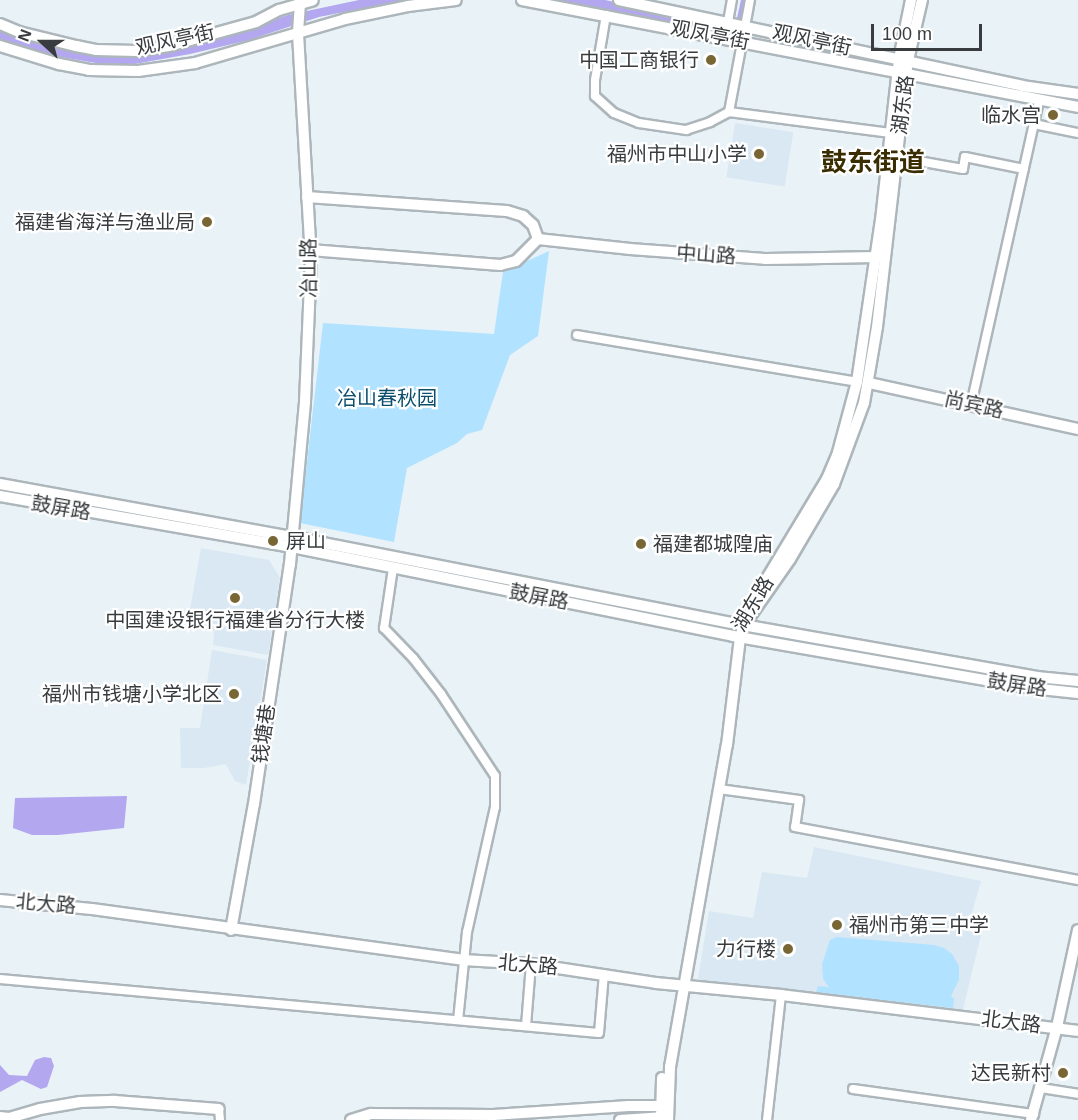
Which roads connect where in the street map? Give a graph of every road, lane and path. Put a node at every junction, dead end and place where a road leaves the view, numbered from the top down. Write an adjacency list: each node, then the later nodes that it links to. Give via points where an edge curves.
1 (313, 0): 9 (street, 观风亭街)
2 (456, 0): 14 (street, 观风亭街, via 408,6)
3 (522, 0): 10 (street, 观凤亭街)
4 (619, 0): 11 (street, 观风亭街)
5 (732, 0): 11 (street)
6 (750, 0): 13 (street)
7 (911, 0): 17 (street, 湖东路)
8 (922, 0): 17 (street, 湖东路)
9 (300, 2): 12 (street, 观风亭街, via 256,22 136,51 96,50); 14 (street, 冶山路)
10 (606, 15): 15 (street, 观凤亭街); 22 (street, via 596,96 614,113 639,123 686,130)
11 (728, 22): 13 (street, 观风亭街)
12 (0, 24)
13 (745, 26): 15 (street); 17 (street, 观风亭街)
14 (298, 32): 16 (street, 观风亭街, via 195,63 138,71 89,70); 28 (street, 冶山路)
15 (742, 41): 18 (street, 观凤亭街); 22 (street)
16 (0, 46)
17 (903, 60): 18 (street, 湖东路); 19 (street, 观风亭街)
18 (902, 72): 20 (street, 观凤亭街); 24 (street, 湖东路); 26 (street, 湖东路)
19 (1078, 94)
20 (1039, 101): 21 (street, 观凤亭街); 23 (street)
21 (1078, 107)
22 (729, 112): 24 (street)
23 (1034, 123): 25 (street); 27 (street)
24 (891, 133): 31 (street, 湖东路)
25 (1078, 133)
26 (896, 157): 27 (street, via 963,170 965,157); 33 (street, 湖东路)
27 (1024, 169): 34 (street)
28 (307, 197): 29 (street, via 507,211 524,216 533,225); 30 (street, 冶山路)
29 (538, 239): 30 (street, via 516,261 500,266); 31 (street, 中山路, via 765,259)
30 (310, 250): 38 (street, 冶山路, via 305,402)
31 (876, 257): 33 (street, 湖东路)
32 (577, 335): 33 (street)
33 (863, 383): 34 (street, 尚宾路); 40 (street, 湖东路, via 854,433 834,484 790,558)
34 (971, 405): 35 (street, 尚宾路)
35 (1078, 429)
36 (0, 484): 38 (street, 鼓屏路)
37 (0, 496): 38 (street, 鼓屏路)
38 (293, 542): 39 (street, 鼓屏路); 40 (street, 鼓屏路); 47 (street, 钱塘巷)
39 (393, 568): 41 (street, 鼓屏路); 49 (street, via 384,628 441,694 495,776 495,807)
40 (740, 625): 41 (street, 湖东路); 42 (street, 鼓屏路)
41 (736, 637): 43 (street, 鼓屏路); 44 (street, 湖东路); 53 (street, 湖东路)
42 (1078, 681)
43 (1078, 693)
44 (719, 789): 45 (street, via 799,800 795,827); 53 (street, 湖东路)
45 (1078, 880)
46 (0, 900): 47 (street, 北大路, via 93,909)
47 (231, 930): 49 (street, 北大路)
48 (1078, 930): 57 (street)
49 (463, 960): 50 (street, 北大路); 55 (street)
50 (531, 964): 51 (street, 北大路); 56 (street)
51 (604, 974): 53 (street, 北大路); 56 (street, via 599,1033)
52 (0, 979): 55 (street)
53 (680, 984): 54 (street, 北大路); 62 (street, 湖东路)
54 (781, 994): 57 (street, 北大路); 68 (street)
55 (458, 1020): 56 (street)
56 (526, 1026)
57 (1057, 1027): 58 (street, 北大路); 59 (street)
58 (1078, 1031)
59 (1041, 1088): 61 (street); 64 (street)
60 (853, 1089): 64 (street)
61 (1078, 1094)
62 (664, 1114): 66 (street, via 371,1114); 67 (street)
63 (220, 1115): 65 (street, via 104,1101 60,1104)
64 (1033, 1117)
65 (0, 1118)
66 (351, 1120)
67 (620, 1120)
68 (767, 1120)

